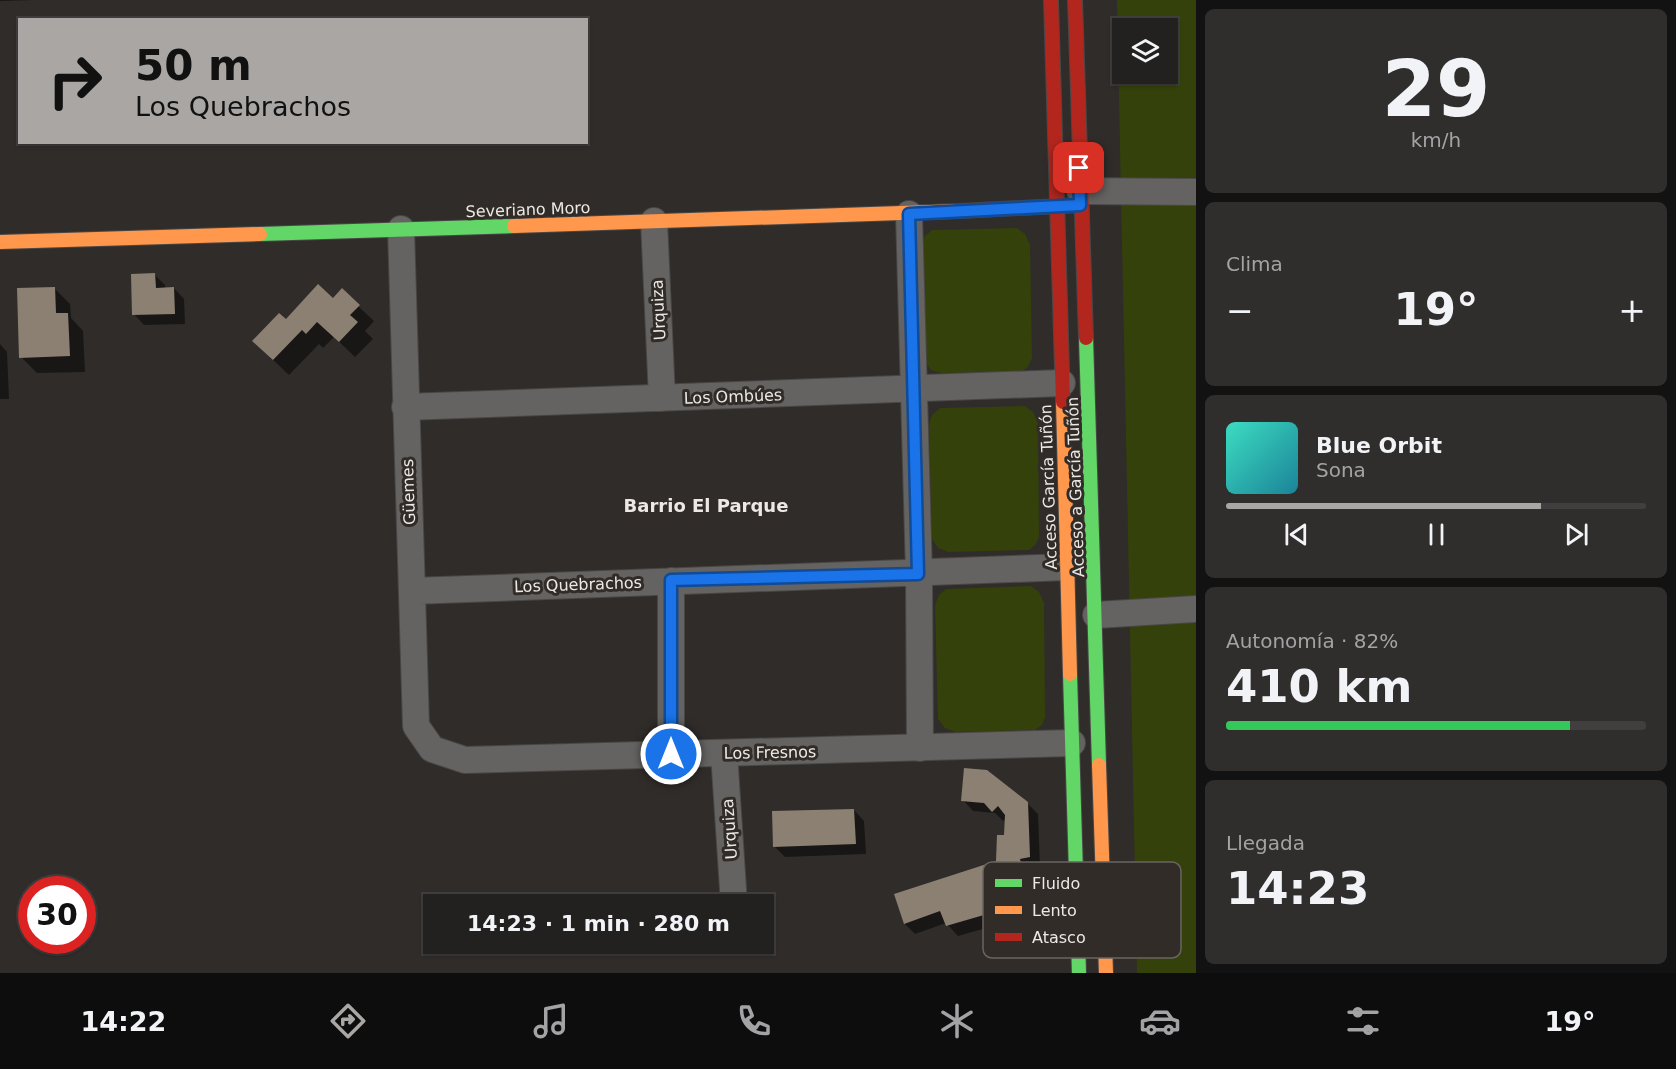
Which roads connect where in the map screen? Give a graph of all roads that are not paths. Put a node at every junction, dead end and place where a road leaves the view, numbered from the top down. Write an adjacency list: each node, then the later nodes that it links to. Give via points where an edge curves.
1 (1051, 0): 5 (main road, Acceso García Tuñón)
2 (1075, 0): 4 (main road, Acceso a García Tuñón)
3 (1196, 192): 4 (street)
4 (1080, 198): 5 (main road, Severiano Moro); 19 (main road, Acceso a García Tuñón)
5 (1057, 206): 6 (main road, Severiano Moro); 10 (main road, Acceso García Tuñón)
6 (909, 214): 7 (main road, Severiano Moro); 11 (street)
7 (654, 221): 8 (main road, Severiano Moro); 12 (street, Urquiza)
8 (401, 229): 9 (main road, Severiano Moro); 13 (street, Güemes)
9 (0, 242)
10 (1062, 383): 11 (street, Los Ombúes); 14 (main road, Acceso García Tuñón)
11 (913, 389): 12 (street, Los Ombúes); 15 (street)
12 (662, 398): 13 (street, Los Ombúes)
13 (405, 408): 17 (street, Güemes)
14 (1067, 567): 15 (street, Los Quebrachos); 21 (main road, Acceso García Tuñón)
15 (918, 574): 16 (street, Los Quebrachos); 22 (street)
16 (671, 580): 17 (street, Los Quebrachos); 25 (street)
17 (412, 591): 23 (street, Güemes, via 416,726)
18 (1196, 609): 19 (street)
19 (1096, 615): 20 (main road, Acceso a García Tuñón)
20 (1100, 740): 21 (main road); 27 (main road, Acceso a García Tuñón)
21 (1072, 742): 22 (street, Los Fresnos); 26 (main road, Acceso García Tuñón)
22 (920, 748): 24 (street, Los Fresnos)
23 (432, 749): 25 (street, Los Fresnos, via 465,760)
24 (724, 753): 25 (street, Los Fresnos); 28 (street, Urquiza)
25 (671, 754)
26 (1076, 862)
27 (1103, 862)
28 (733, 894)
29 (1079, 958): 31 (main road, Acceso García Tuñón)
30 (1106, 958): 32 (main road, Acceso a García Tuñón)
31 (1079, 973)
32 (1106, 973)

